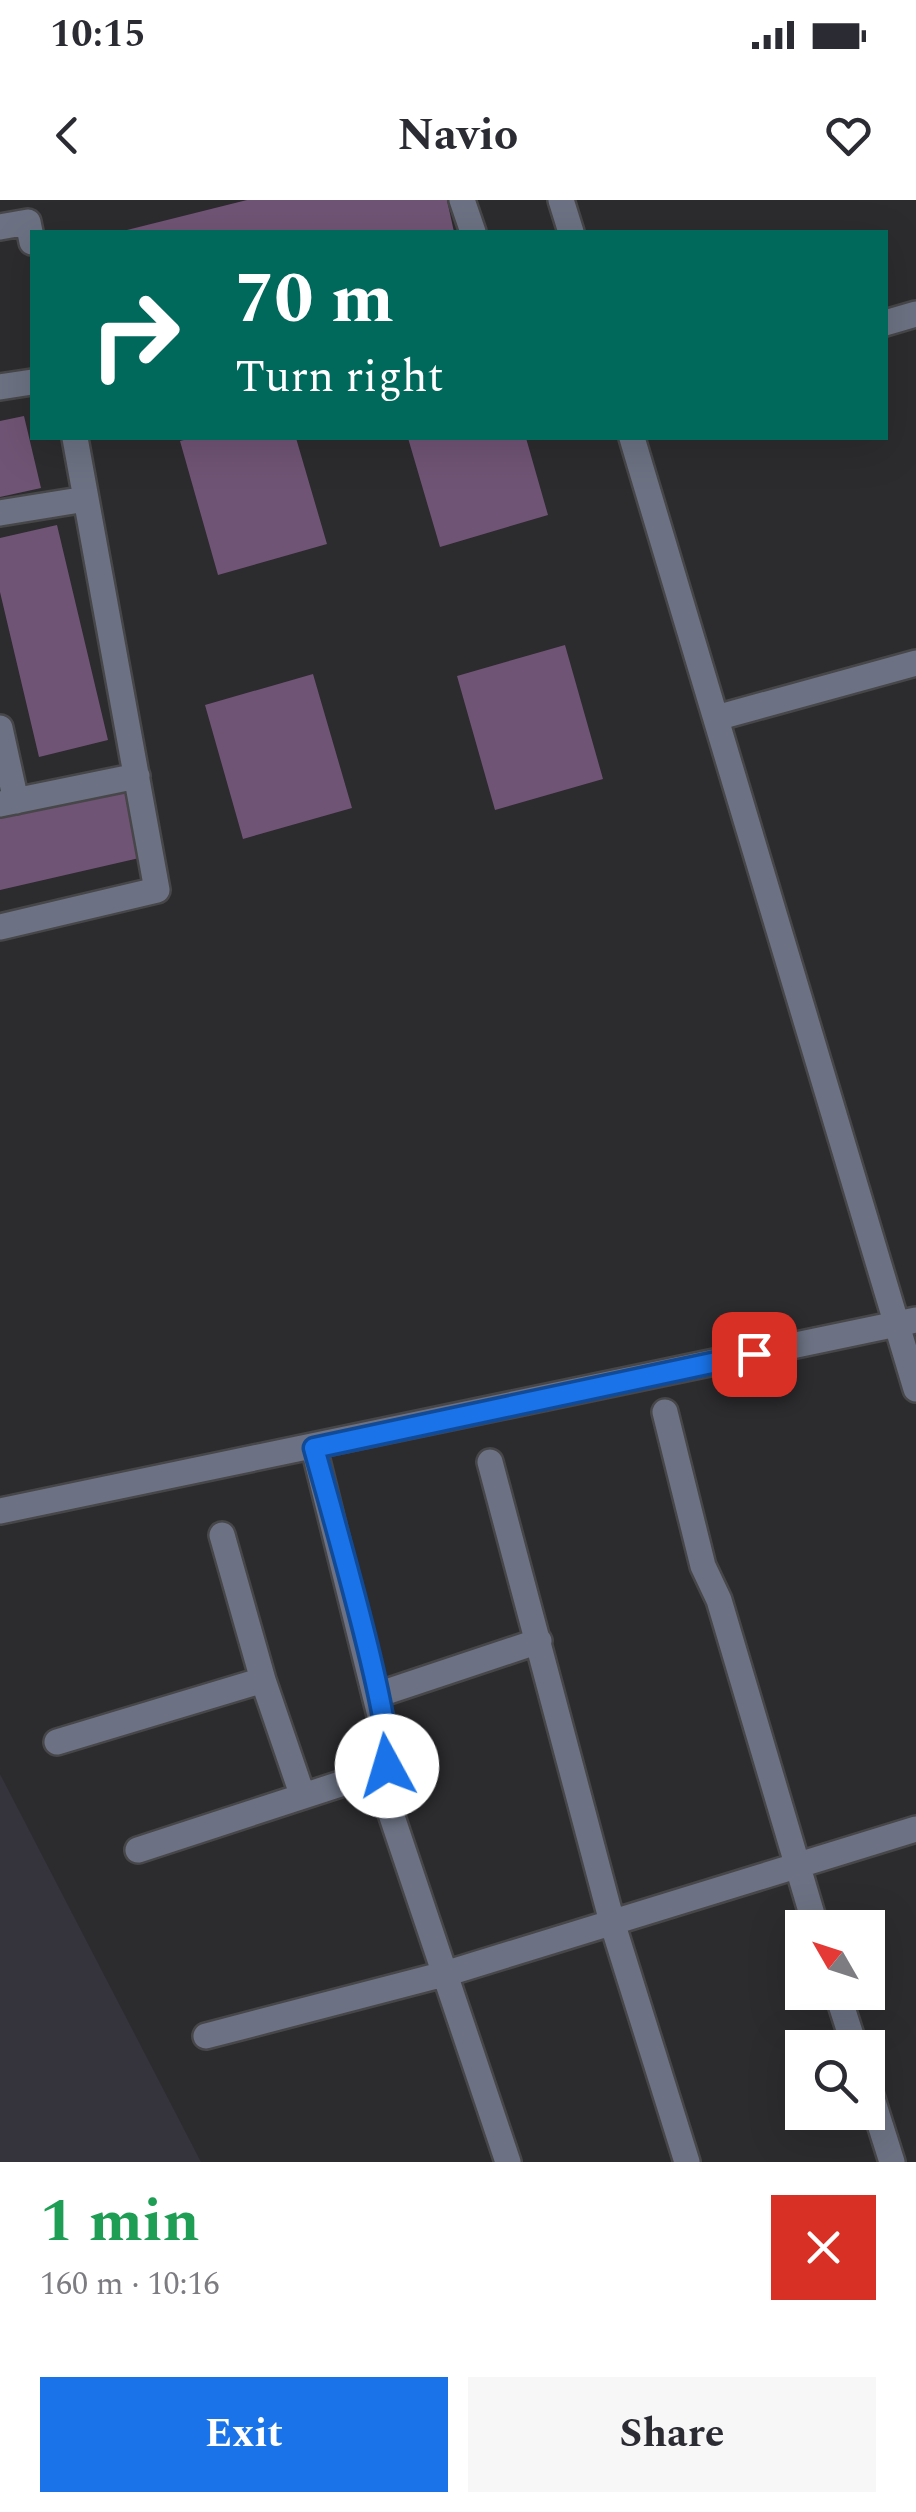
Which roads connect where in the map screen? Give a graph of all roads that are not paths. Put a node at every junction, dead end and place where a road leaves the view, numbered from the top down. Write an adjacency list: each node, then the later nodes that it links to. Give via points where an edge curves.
1 (462, 200): 4 (street)
2 (561, 200): 5 (street)
3 (0, 227): 6 (street, via 28,222)
4 (472, 230)
5 (570, 230)
6 (30, 232)
7 (916, 314): 8 (street)
8 (888, 321)
9 (30, 382): 10 (street)
10 (0, 387)
11 (74, 440): 13 (street)
12 (633, 440): 16 (street)
13 (86, 499): 14 (street); 18 (street)
14 (0, 513)
15 (916, 663): 16 (street)
16 (716, 718): 21 (street)
17 (0, 728): 19 (street)
18 (137, 776): 19 (street); 20 (street, via 158,890)
19 (8, 802)
20 (0, 927)
21 (906, 1322): 22 (street); 24 (street)
22 (916, 1389)
23 (665, 1412): 36 (street, via 704,1566)
24 (314, 1448): 26 (street); 30 (street)
25 (490, 1462): 28 (street)
26 (0, 1511)
27 (222, 1536): 29 (street)
28 (539, 1641): 30 (street); 38 (street)
29 (263, 1680): 31 (street); 33 (street)
30 (377, 1695): 32 (street, via 390,1756)
31 (57, 1742)
32 (376, 1772): 33 (street); 39 (street)
33 (302, 1794): 35 (street)
34 (916, 1829): 36 (street)
35 (138, 1850)
36 (796, 1866): 37 (street); 38 (street)
37 (810, 1910)
38 (612, 1922): 39 (street); 43 (street)
39 (448, 1974): 40 (street); 42 (street)
40 (206, 2036)
41 (882, 2130): 44 (street)
42 (508, 2162)
43 (686, 2162)
44 (892, 2162)

